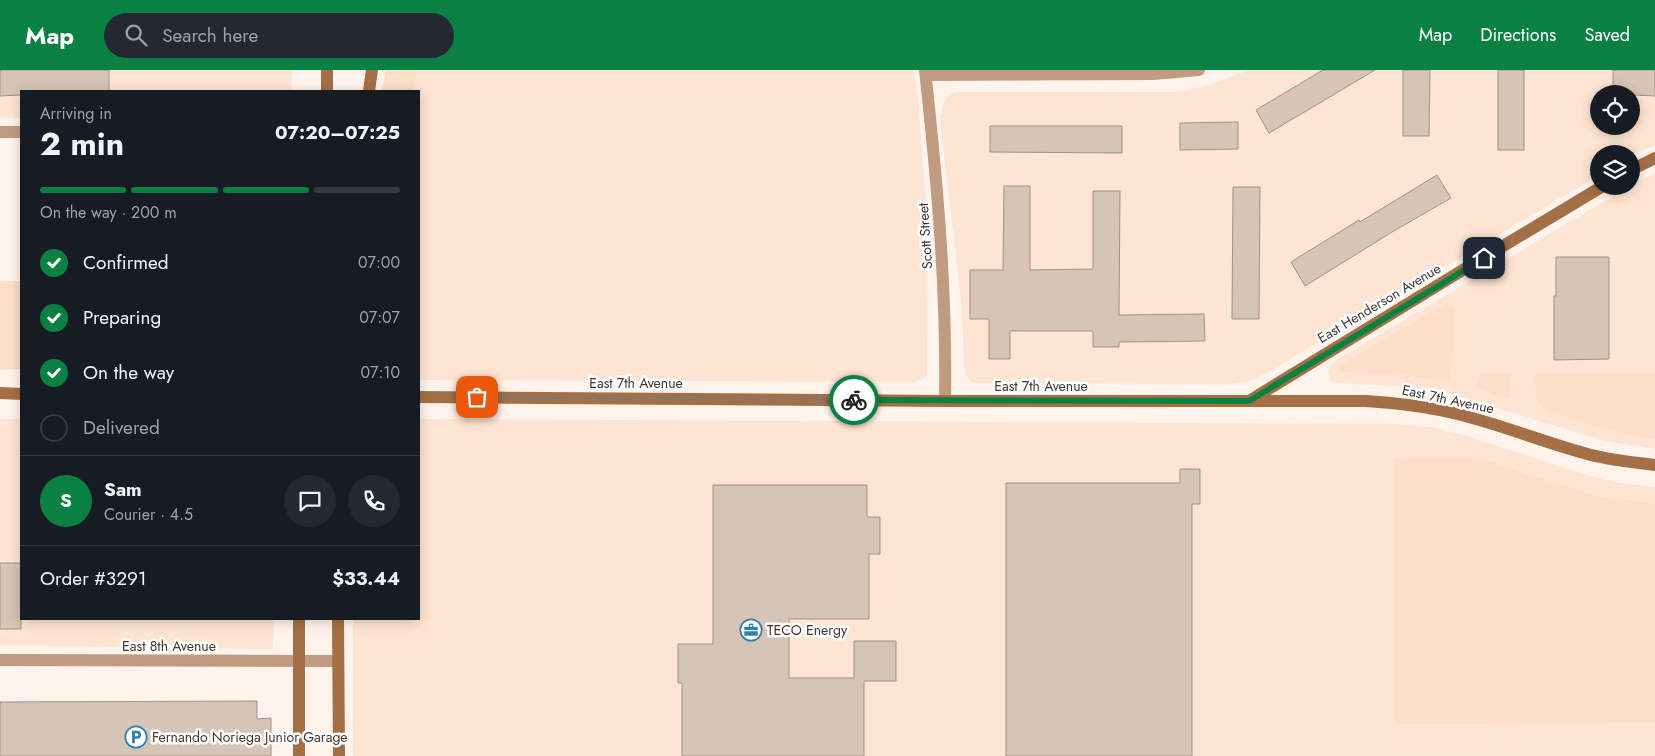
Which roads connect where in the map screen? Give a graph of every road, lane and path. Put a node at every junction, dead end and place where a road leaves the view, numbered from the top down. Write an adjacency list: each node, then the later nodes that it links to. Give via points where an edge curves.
1 (327, 70): 5 (street)
2 (372, 70): 6 (street)
3 (1200, 70): 4 (street, via 1153,74)
4 (926, 72): 15 (street, Scott Street, via 940,229)
5 (327, 90)
6 (369, 90)
7 (0, 132): 8 (street)
8 (20, 132)
9 (1655, 158): 10 (street)
10 (1640, 166)
11 (1590, 194): 16 (street, East Henderson Avenue)
12 (0, 394): 13 (street)
13 (20, 394)
14 (420, 397): 15 (street, East 7th Avenue)
15 (945, 401): 16 (street, East 7th Avenue)
16 (1249, 401): 17 (street, East 7th Avenue, via 1404,403 1468,417 1584,453)
17 (1655, 465)
18 (299, 620): 21 (street)
19 (338, 620): 22 (street)
20 (0, 660): 21 (street, East 8th Avenue)
21 (299, 661): 22 (street, East 8th Avenue); 23 (street)
22 (338, 662): 24 (street)
23 (299, 756)
24 (338, 756)

